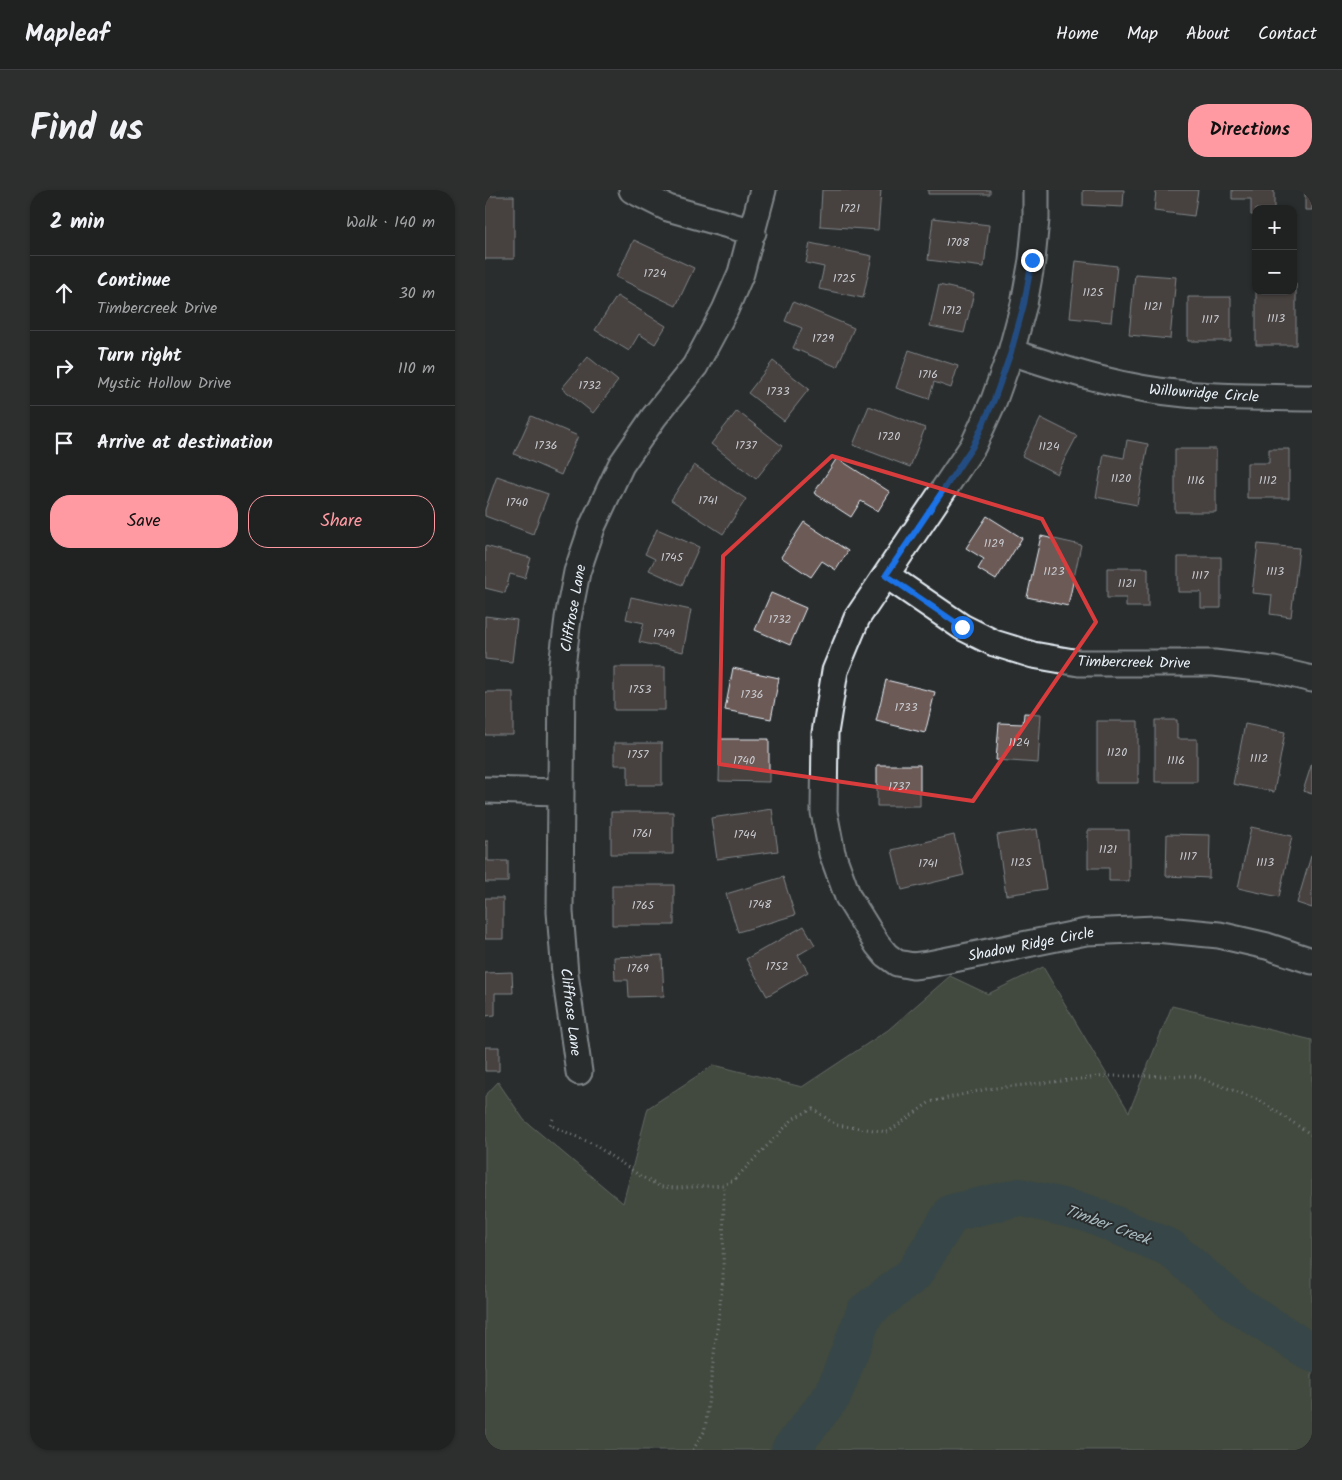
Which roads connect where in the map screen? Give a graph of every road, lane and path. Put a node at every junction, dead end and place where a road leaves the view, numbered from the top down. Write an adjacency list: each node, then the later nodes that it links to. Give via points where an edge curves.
1 (632, 190): 4 (street, via 668,208)
2 (763, 190): 4 (street, Cliffrose Lane)
3 (1036, 190): 5 (street, via 1032,260)
4 (753, 232): 10 (street, Cliffrose Lane, via 741,273 725,310 695,366 621,465 593,525 577,572 562,666)
5 (1011, 352): 6 (street, Willowridge Circle, via 1096,379 1140,388 1185,394); 7 (street, via 973,446)
6 (1312, 398)
7 (886, 575): 8 (street, Timbercreek Drive, via 962,627 994,643 1033,655 1079,663 1214,663 1274,670); 11 (street, Shadow Ridge Circle, via 857,618 835,671 825,733 824,812 832,853 848,897 886,955 897,963 913,966 1086,932 1156,929 1219,935)
8 (1312, 679)
9 (485, 790): 10 (street)
10 (560, 792): 12 (street, Cliffrose Lane, via 560,912)
11 (1312, 960)
12 (579, 1072)
13 (553, 1119): 15 (path, via 550,1125 593,1144 661,1187)
14 (1312, 1135): 15 (path, via 1259,1100 1195,1076 1108,1076 987,1089 930,1102 888,1132 836,1125 813,1109 794,1118 735,1179)
15 (724, 1185): 16 (path, via 721,1298 706,1422)
16 (693, 1450)

